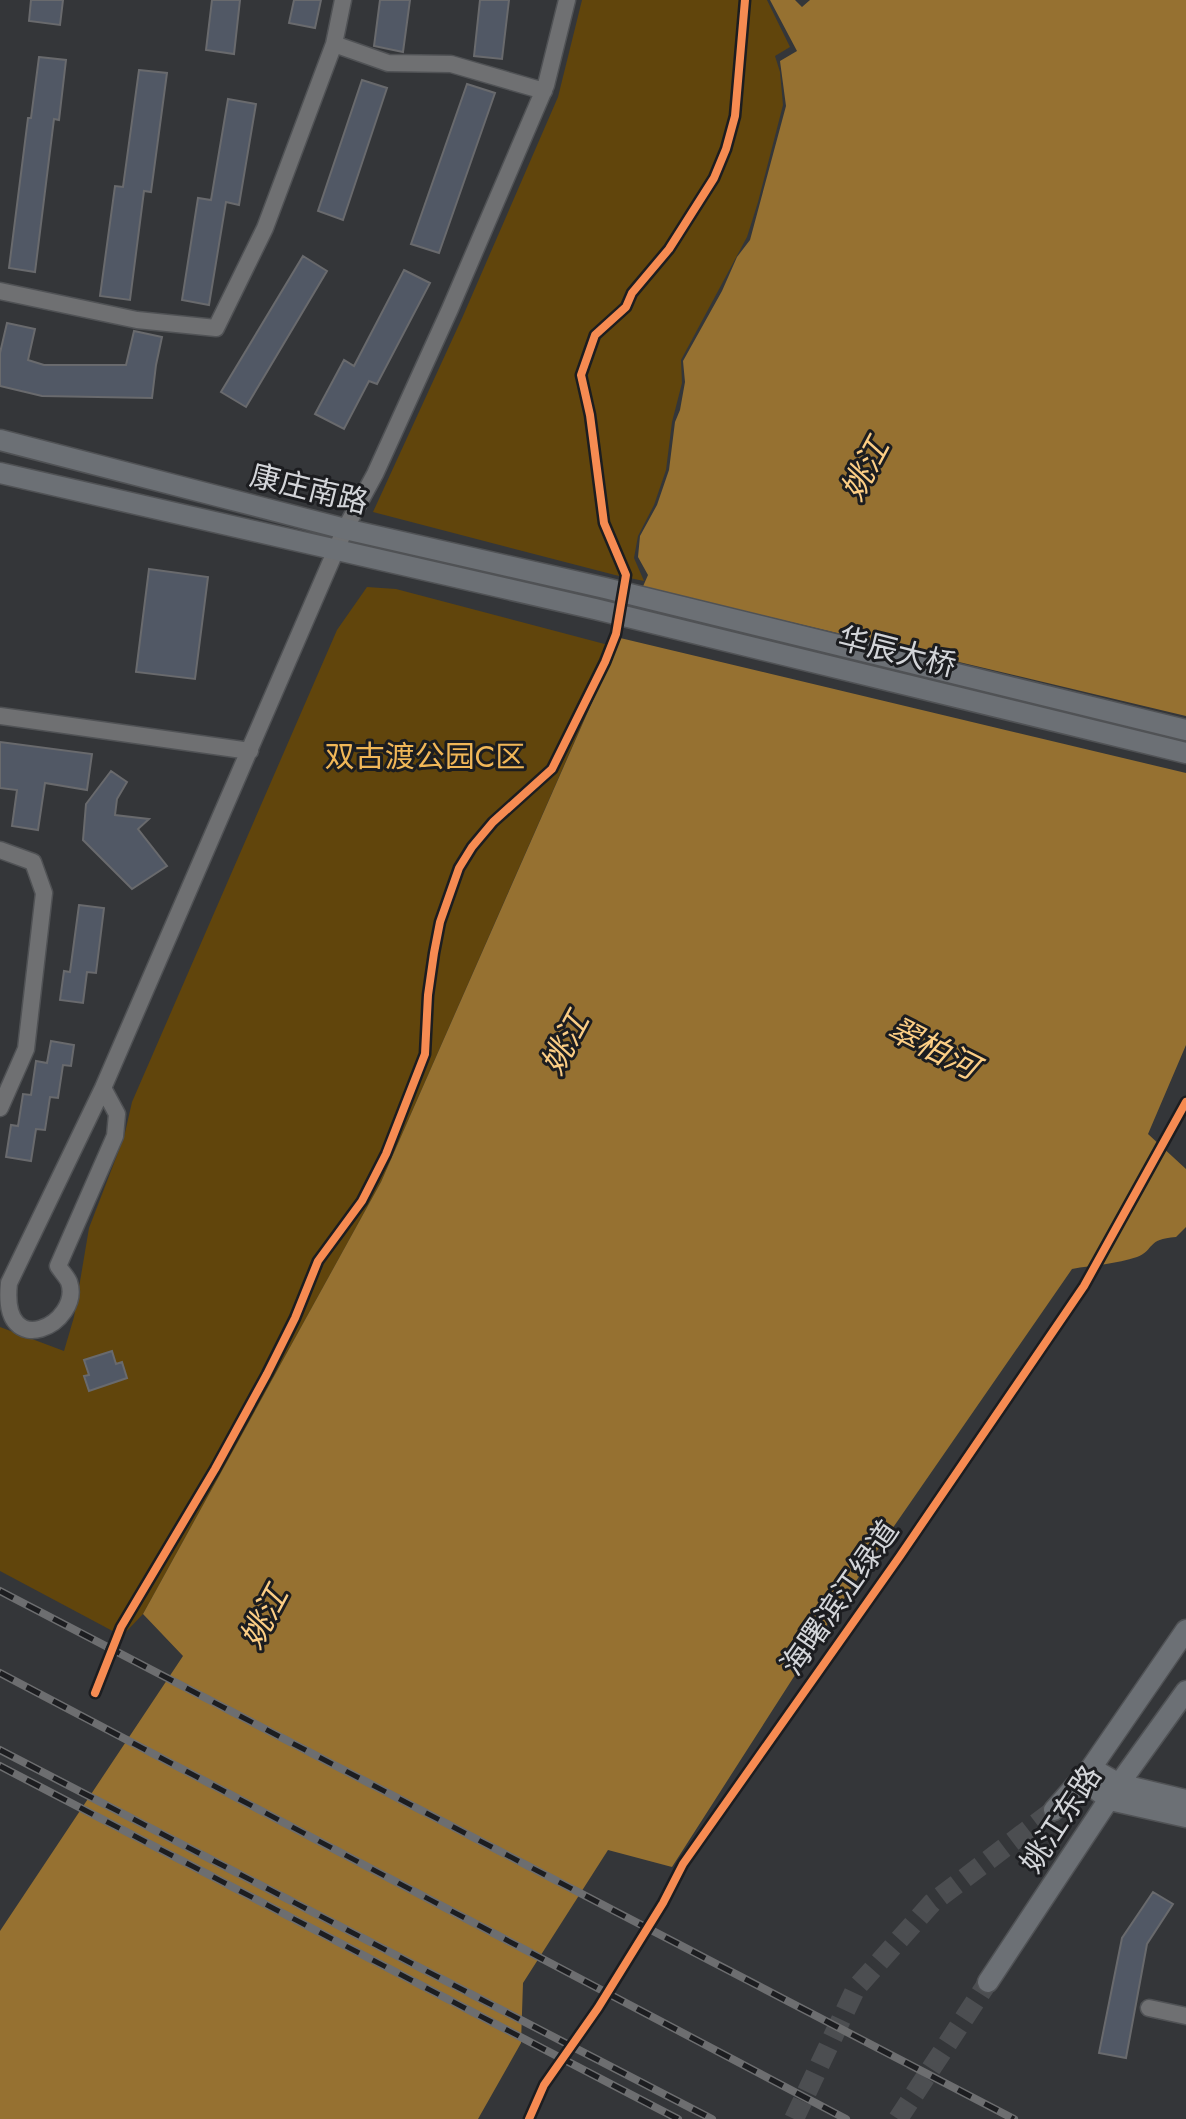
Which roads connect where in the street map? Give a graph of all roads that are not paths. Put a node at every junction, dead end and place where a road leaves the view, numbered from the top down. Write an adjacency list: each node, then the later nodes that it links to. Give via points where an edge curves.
1 (343, 0): 3 (street)
2 (567, 0): 4 (street)
3 (334, 44): 4 (street, via 388,63 451,64); 5 (street, via 265,228 216,328 137,320)
4 (544, 91): 8 (street, via 450,309)
5 (0, 291)
6 (0, 440): 8 (main road, 康庄南路)
7 (0, 473): 9 (main road, 康庄南路)
8 (345, 529): 9 (street); 10 (main road, 康庄南路)
9 (337, 550): 11 (main road, 康庄南路); 14 (street)
10 (605, 588): 13 (main road, 华辰大桥)
11 (595, 609): 15 (main road, 华辰大桥)
12 (0, 716): 14 (street)
13 (1186, 730)
14 (250, 751): 17 (street)
15 (1186, 753)
16 (0, 850): 18 (street, via 33,862 44,893 26,1049)
17 (103, 1088): 17 (street, via 9,1283 11,1317 20,1328 47,1328 64,1310 70,1293 58,1266 115,1136 117,1114)
18 (0, 1108)
19 (1186, 1630): 21 (main road, 姚江东路)
20 (1186, 1691): 22 (main road, 姚江东路)
21 (1086, 1773): 22 (main road); 24 (main road, 姚江东路)
22 (1115, 1792): 23 (main road); 25 (main road); 26 (main road, 姚江东路)
23 (1186, 1800)
24 (1054, 1810)
25 (1186, 1817)
26 (988, 1982)
27 (1149, 2008): 28 (street)
28 (1186, 2016)

